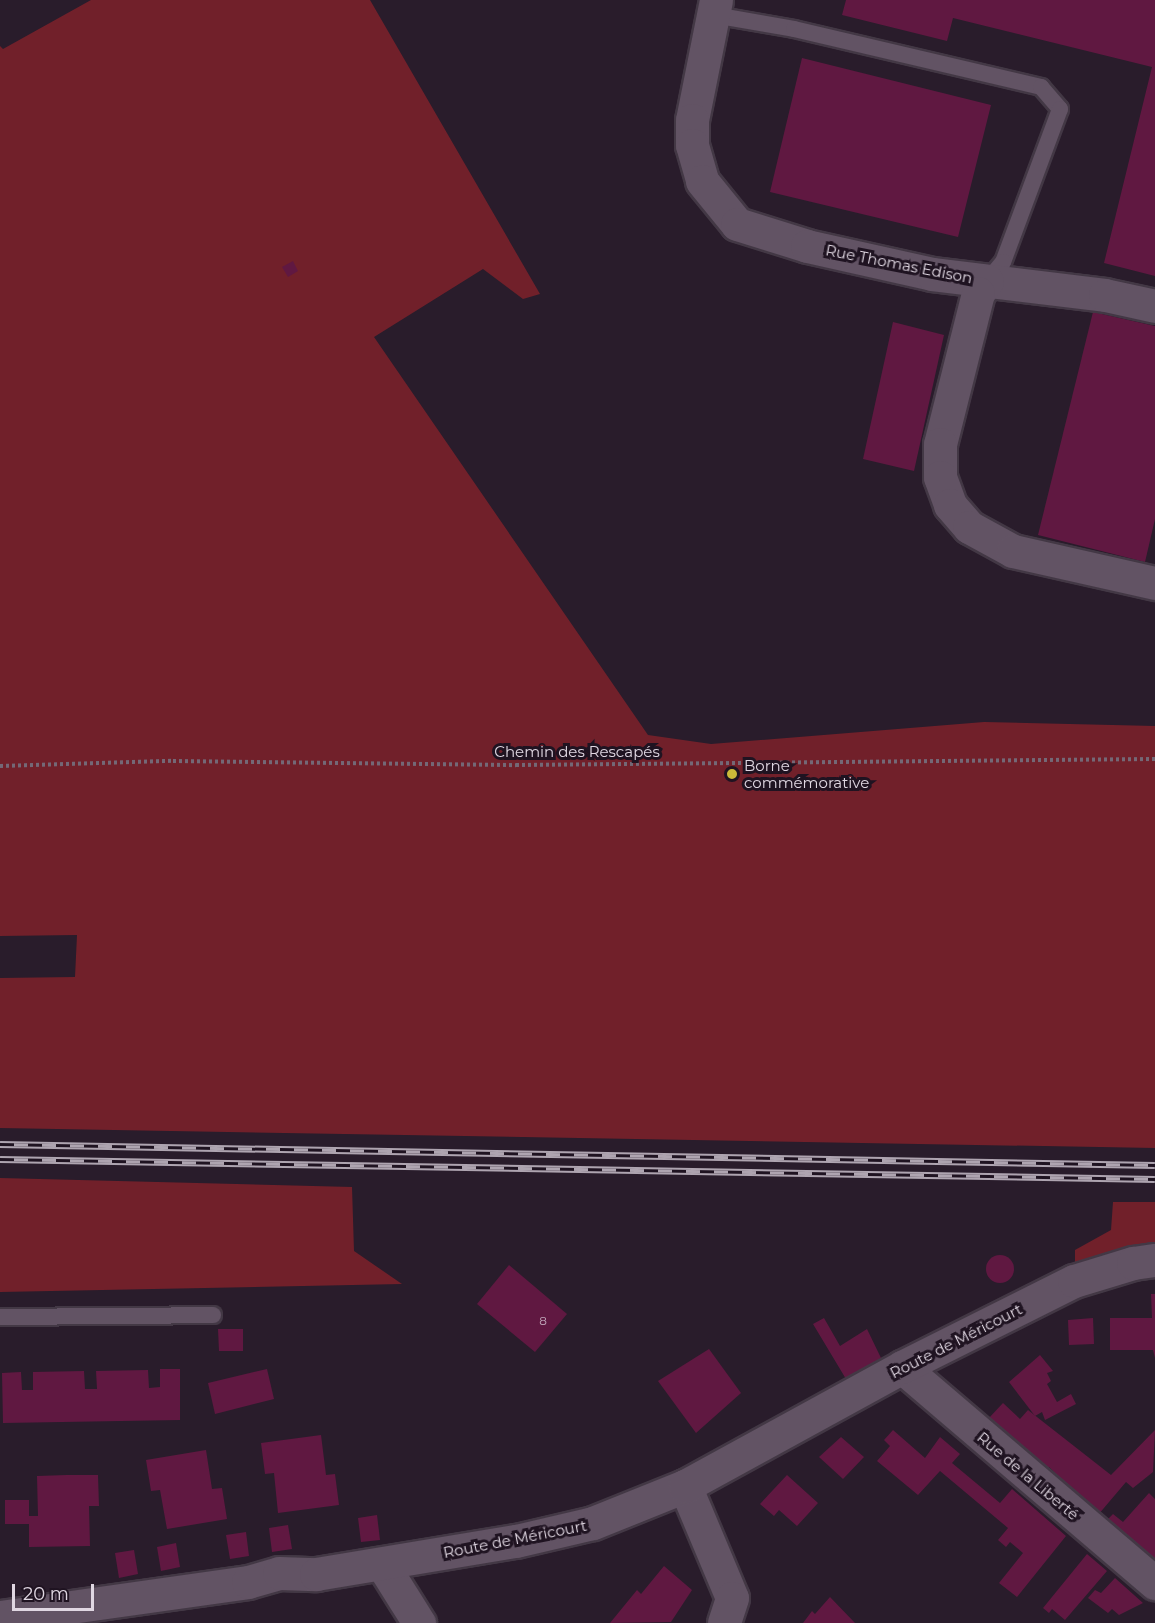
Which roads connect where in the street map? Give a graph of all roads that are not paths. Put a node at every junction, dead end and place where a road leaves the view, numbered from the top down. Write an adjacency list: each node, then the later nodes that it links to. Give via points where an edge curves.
1 (715, 8): 2 (street, Rue Thomas Edison, via 692,120 692,145 702,181 736,224 807,246 932,274); 2 (lane, via 1041,87 1060,110 1003,262)
2 (987, 281): 3 (street, Rue Thomas Edison, via 1105,295); 4 (street, via 978,293 940,444 940,477 950,505 969,527 1012,551)
3 (1155, 306)
4 (1155, 583)
5 (1155, 1260): 8 (street, Route de Méricourt, via 1074,1281)
6 (213, 1315): 7 (lane)
7 (0, 1317)
8 (902, 1367): 9 (street, Route de Méricourt); 11 (street, Rue de la Liberté)
9 (685, 1486): 10 (street, Route de Méricourt, via 592,1523 516,1541); 14 (street, via 732,1598)
10 (382, 1564): 12 (street, Route de Méricourt, via 316,1574 279,1573 248,1582); 13 (street)
11 (1155, 1584)
12 (0, 1617)
13 (419, 1623)
14 (724, 1623)

